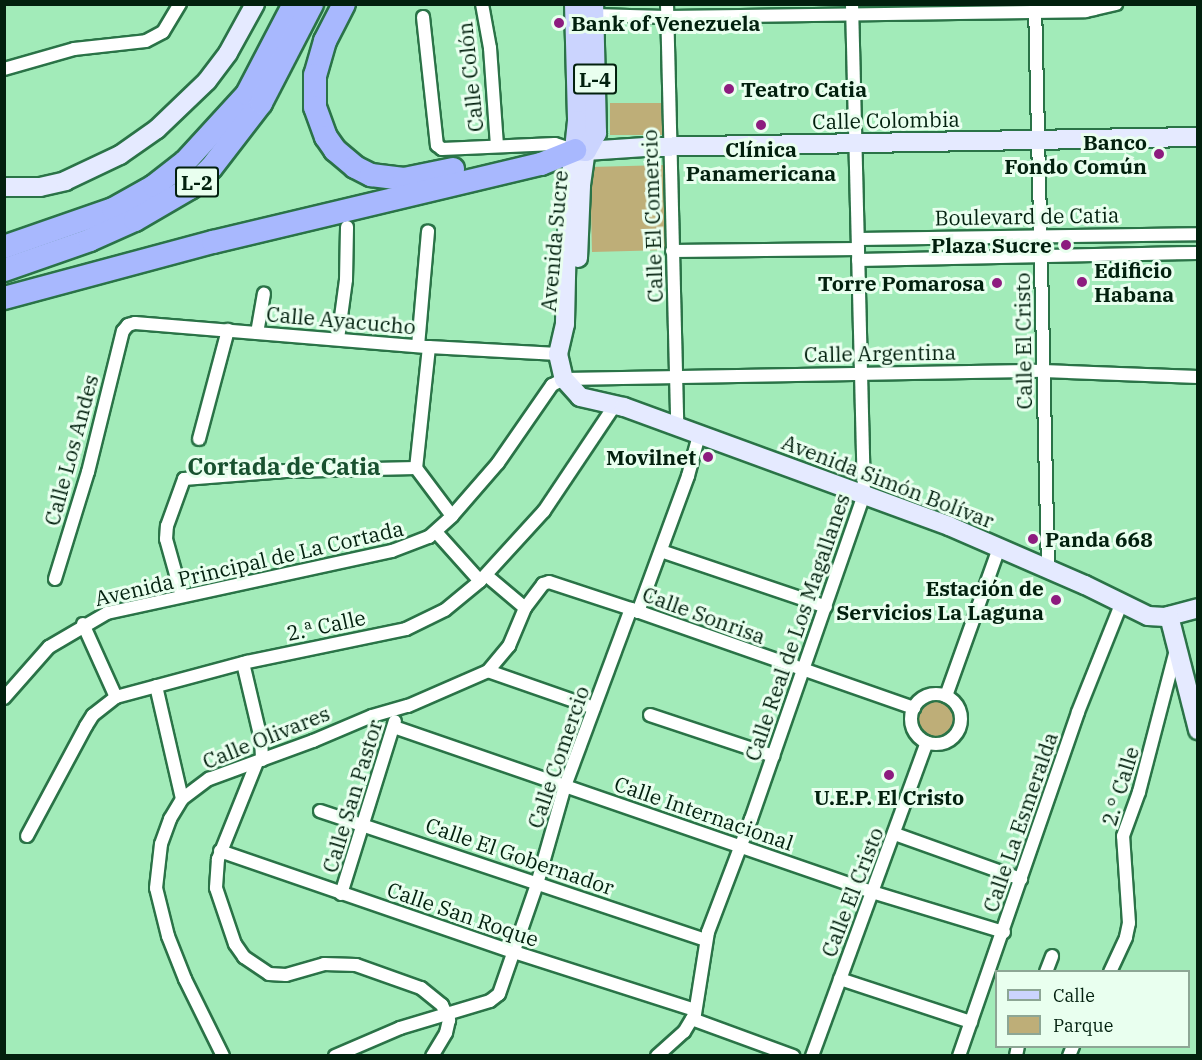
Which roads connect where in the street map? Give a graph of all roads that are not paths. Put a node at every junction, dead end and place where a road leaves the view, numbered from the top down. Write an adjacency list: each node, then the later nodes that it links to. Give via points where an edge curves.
1 (180, 4): 14 (street, via 163,32 146,41 74,49)
2 (255, 4): 21 (main road, via 228,53 207,81 157,129 120,155 65,181 40,188)
3 (294, 4): 26 (highway, L-2, via 247,94 185,162 154,186 113,209)
4 (312, 4): 31 (highway, L-2, via 261,104 211,168 190,188 135,220 90,240)
5 (344, 4): 20 (highway, via 319,57 315,107 326,137 355,167 371,175 404,179 533,150)
6 (482, 4): 18 (street, Calle Colón, via 490,48)
7 (575, 4): 20 (main road, Avenida Sucre / L-4)
8 (1116, 4): 9 (street, via 1086,11)
9 (1035, 8): 10 (street); 16 (street, Calle El Cristo)
10 (852, 9): 12 (street); 17 (street, Calle Real de Los Magallanes)
11 (593, 10): 12 (street); 20 (main road, Avenida Sucre / L-4, via 596,133)
12 (667, 11): 19 (street, Calle El Comercio)
13 (423, 17): 18 (street, via 435,139 442,149)
14 (4, 69)
15 (1197, 136): 16 (main road, Calle Colombia)
16 (1038, 141): 17 (main road, Calle Colombia); 25 (street, Calle El Cristo)
17 (855, 144): 19 (main road, Calle Colombia); 27 (street, Calle Real de Los Magallanes)
18 (497, 146): 20 (street, via 555,144)
19 (669, 147): 20 (main road, Calle Colombia); 28 (street, Calle El Comercio)
20 (581, 150): 33 (highway, via 541,164 213,242); 38 (main road, Avenida Sucre / L-4, via 568,190)
21 (4, 187)
22 (347, 227): 37 (street, via 346,280)
23 (428, 231): 39 (street)
24 (1197, 234): 25 (street, Boulevard de Catia)
25 (1040, 235): 27 (street, Boulevard de Catia); 30 (street, Calle El Cristo)
26 (4, 247)
27 (858, 249): 28 (street, Boulevard de Catia); 30 (street, Boulevard de Catia); 41 (street, Calle Real de Los Magallanes)
28 (672, 252): 42 (street, Calle El Comercio)
29 (1197, 254): 30 (street, Boulevard de Catia)
30 (1040, 256): 40 (street, Calle El Cristo)
31 (4, 270)
32 (264, 294): 36 (street)
33 (4, 298)
34 (228, 330): 35 (street, Calle Ayacucho, via 135,323); 36 (street, Calle Ayacucho); 48 (street)
35 (123, 331): 57 (street, Calle Los Andes, via 88,472)
36 (256, 333): 37 (street, Calle Ayacucho)
37 (338, 339): 39 (street, Calle Ayacucho)
38 (561, 346): 39 (street, Calle Ayacucho); 44 (main road, Avenida Sucre / L-4)
39 (424, 347): 49 (street)
40 (1043, 371): 41 (street, Calle Argentina); 43 (street, Calle Argentina); 55 (street, Calle El Cristo)
41 (861, 372): 42 (street, Calle Argentina); 50 (street, Calle Real de Los Magallanes)
42 (676, 377): 44 (street, Calle Argentina); 46 (street, Calle El Comercio)
43 (1197, 377)
44 (564, 379): 45 (main road, Avenida Simón Bolívar, via 580,397); 51 (street, Avenida Principal de La Cortada, via 552,385 513,444)
45 (615, 405): 46 (main road, Avenida Simón Bolívar); 56 (street, 2.ª Calle, via 544,511)
46 (677, 426): 47 (main road, Avenida Simón Bolívar)
47 (699, 435): 50 (main road, Avenida Simón Bolívar); 54 (street, Calle Comercio)
48 (199, 439)
49 (416, 468): 51 (street); 59 (street, via 286,471 184,479 166,539)
50 (864, 495): 53 (main road, Avenida Simón Bolívar); 61 (street, Calle Real de Los Magallanes)
51 (452, 516): 52 (street, Avenida Principal de La Cortada)
52 (436, 532): 56 (street); 59 (street, Avenida Principal de La Cortada, via 416,544 392,551)
53 (999, 548): 55 (main road, Avenida Simón Bolívar); 72 (street)
54 (661, 551): 61 (street); 64 (street, Calle Comercio)
55 (1048, 569): 60 (main road, Avenida Simón Bolívar)
56 (483, 578): 62 (street); 68 (street, 2.ª Calle, via 445,610 419,625)
57 (55, 579)
58 (549, 582): 62 (street, Calle Olivares, via 538,587); 64 (street, Calle Sonrisa)
59 (182, 596): 66 (street, Avenida Principal de La Cortada, via 107,613)
60 (1122, 602): 65 (main road, Avenida Simón Bolívar, via 1148,616); 92 (street, Calle La Esmeralda, via 1078,712)
61 (826, 607): 69 (street, Calle Real de Los Magallanes)
62 (525, 608): 70 (street, Calle Olivares, via 509,646)
63 (1197, 608): 65 (main road, Avenida Simón Bolívar)
64 (634, 610): 69 (street, Calle Sonrisa); 75 (street, Calle Comercio)
65 (1169, 616): 67 (main road)
66 (83, 624): 73 (street); 74 (street, Avenida Principal de La Cortada, via 49,647)
67 (1176, 646): 80 (main road); 101 (street, 2.° Calle, via 1140,792 1123,836 1129,923)
68 (243, 663): 71 (street, 2.ª Calle); 83 (street, via 261,739)
69 (802, 670): 76 (street, Calle Sonrisa); 82 (street, Calle Real de Los Magallanes)
70 (488, 671): 75 (street); 77 (street, Calle Olivares)
71 (156, 686): 73 (street, 2.ª Calle); 85 (street)
72 (946, 696): 76 (street, via 925,696); 81 (street, via 958,708 959,727 947,741)
73 (116, 697): 89 (street, 2.ª Calle, via 93,715)
74 (4, 698)
75 (594, 708): 84 (street, Calle Comercio)
76 (914, 708): 81 (street, via 914,730)
77 (399, 709): 79 (street, Calle San Pastor); 83 (street, Calle Olivares)
78 (650, 715): 82 (street)
79 (394, 727): 84 (street, Calle Internacional); 87 (street, Calle San Pastor)
80 (1197, 730)
81 (927, 742): 88 (street, Calle El Cristo)
82 (773, 756): 90 (street, Calle Real de Los Magallanes)
83 (260, 761): 85 (street, Calle Olivares, via 209,779); 91 (street)
84 (565, 786): 90 (street, Calle Internacional); 93 (street, Calle Comercio)
85 (182, 799): 106 (street, Calle Olivares, via 161,844 156,888 168,936 185,979)
86 (320, 811): 87 (street, Calle El Gobernador)
87 (361, 825): 93 (street, Calle El Gobernador); 95 (street, Calle San Pastor)
88 (895, 834): 92 (street); 94 (street, Calle El Cristo)
89 (27, 836)
90 (740, 846): 94 (street, Calle Internacional); 97 (street, Calle Real de Los Magallanes)
91 (220, 851): 95 (street, Calle San Roque); 103 (street, via 216,875 219,898 235,944 256,967 277,976 324,964 357,965 422,988)
92 (1021, 879): 96 (street, Calle La Esmeralda)
93 (537, 884): 97 (street, Calle El Gobernador); 98 (street, Calle Comercio)
94 (872, 892): 96 (street, Calle Internacional); 102 (street, Calle El Cristo)
95 (341, 894): 98 (street, Calle San Roque)
96 (1004, 932): 105 (street, Calle La Esmeralda)
97 (706, 940): 104 (street, Calle Real de Los Magallanes)
98 (514, 952): 103 (street, Calle Comercio, via 497,998); 104 (street, Calle San Roque)
99 (1052, 956): 100 (street)
100 (1047, 970)
101 (1111, 970)
102 (840, 979): 105 (street); 111 (street, Calle El Cristo)
103 (448, 1015): 107 (street, via 400,1028); 108 (street, via 448,1026)
104 (694, 1015): 109 (street, via 684,1032); 110 (street, Calle San Roque)
105 (971, 1022): 112 (street, Calle La Esmeralda)
106 (223, 1056)
107 (335, 1056)
108 (432, 1056)
109 (657, 1056)
110 (793, 1056)
111 (812, 1056)
112 (959, 1056)

